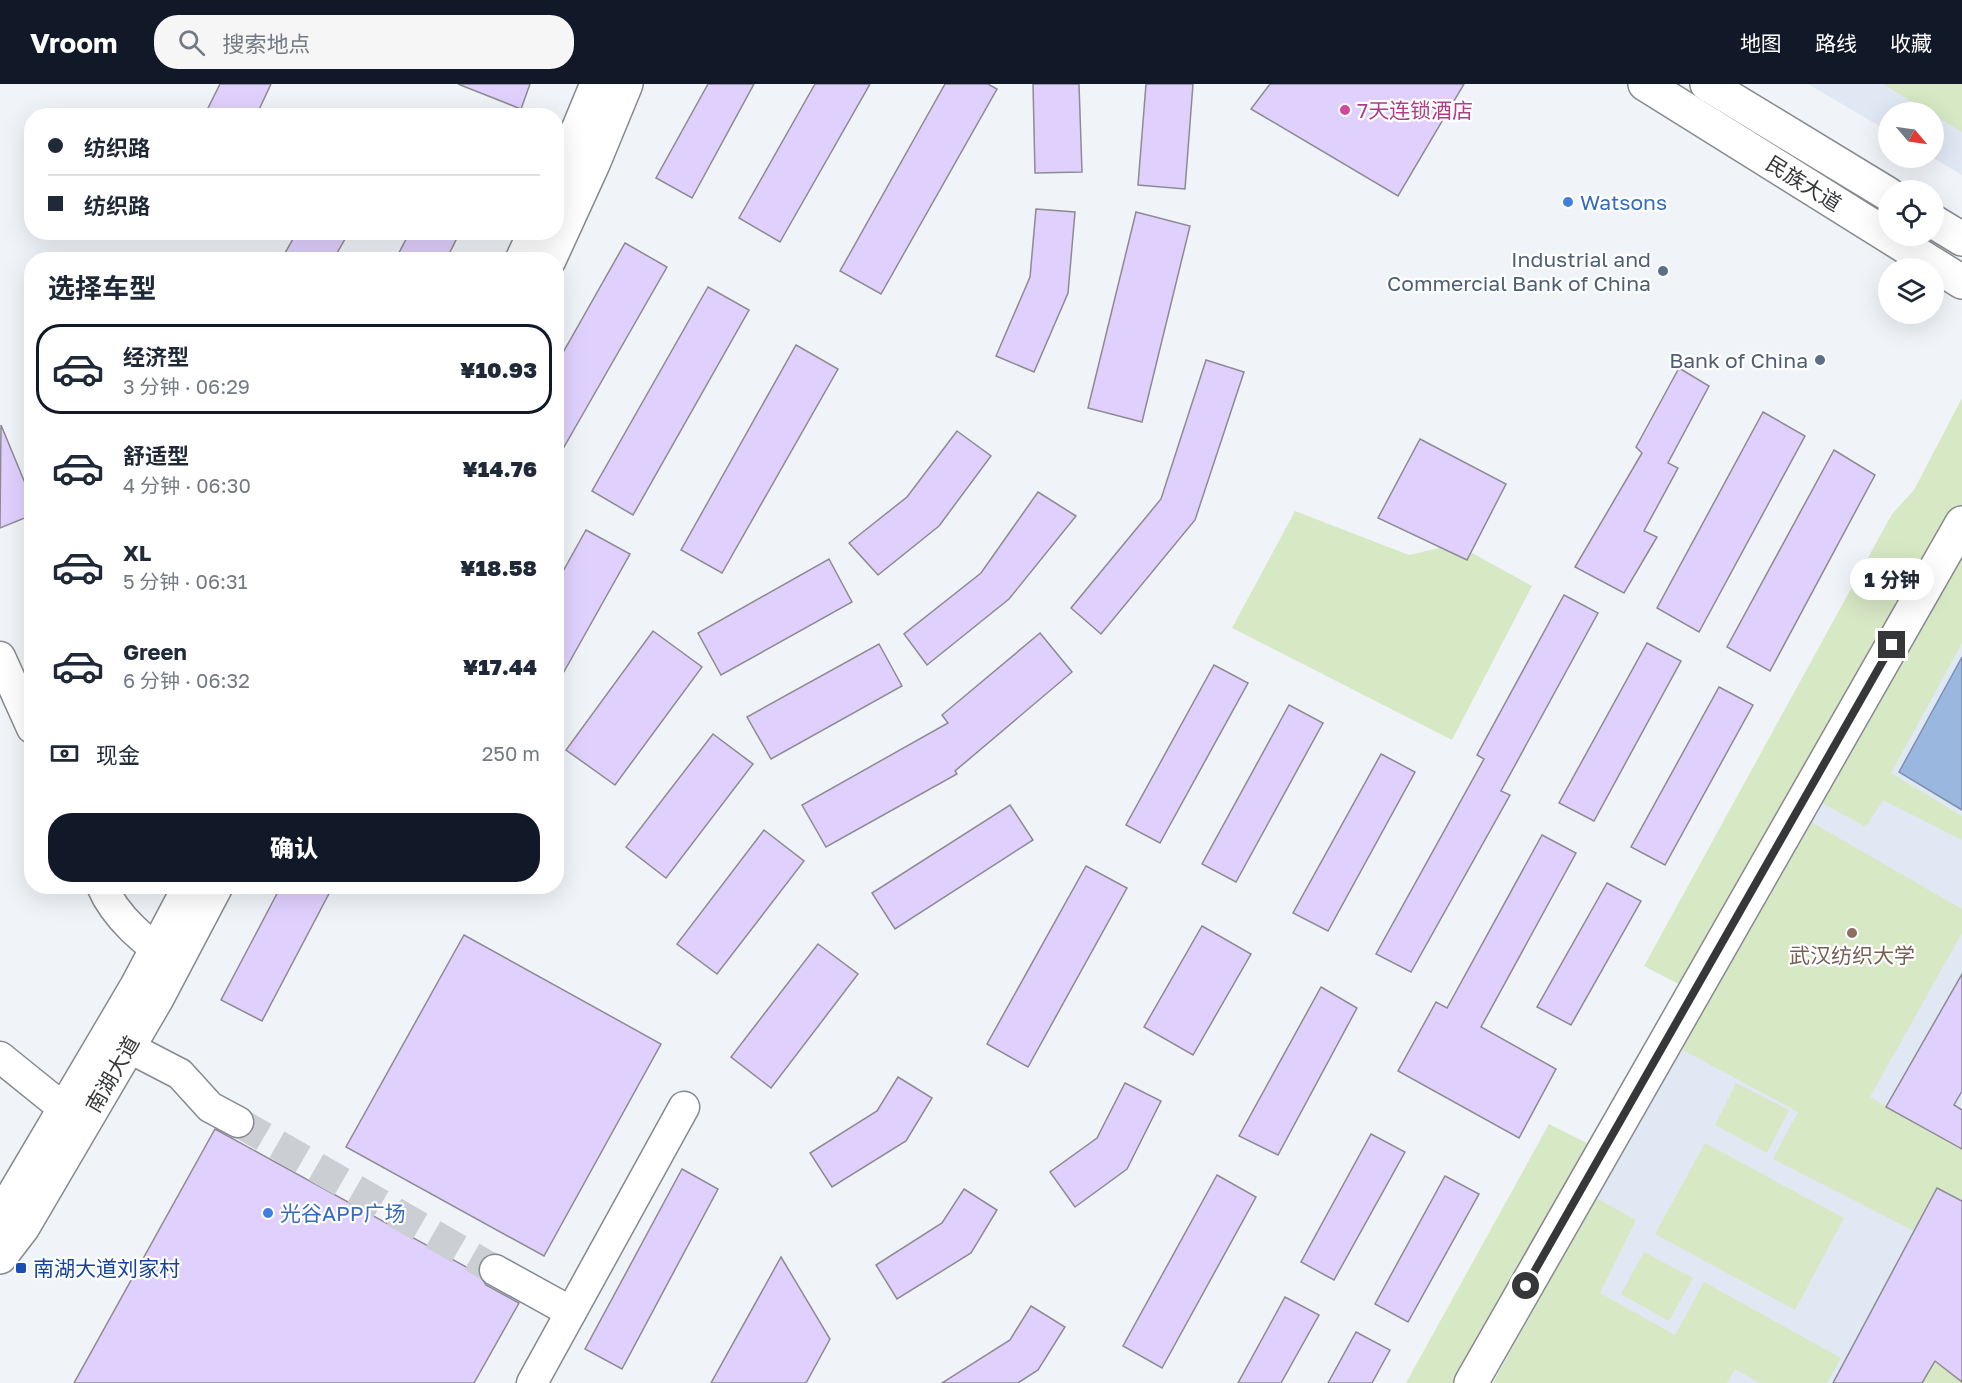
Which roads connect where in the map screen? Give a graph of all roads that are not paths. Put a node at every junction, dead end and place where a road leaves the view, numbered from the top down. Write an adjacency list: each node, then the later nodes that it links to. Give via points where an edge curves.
1 (597, 84): 5 (main road)
2 (626, 84): 7 (main road)
3 (1645, 84): 10 (main road, 民族大道)
4 (1707, 84): 6 (main road, 民族大道)
5 (564, 164)
6 (1878, 188)
7 (564, 227)
8 (1944, 228): 9 (main road)
9 (1962, 239)
10 (1962, 282)
11 (1962, 523): 28 (main road)
12 (0, 657): 13 (street)
13 (24, 710)
14 (105, 894): 17 (street, via 109,903)
15 (187, 894): 17 (main road, 南湖大道)
16 (210, 894): 17 (main road, 南湖大道)
17 (166, 955): 18 (main road, 南湖大道); 21 (main road, 南湖大道)
18 (128, 1047): 21 (main road, 南湖大道); 22 (street, via 180,1074 210,1107)
19 (0, 1057): 21 (street)
20 (684, 1107): 26 (street)
21 (73, 1118): 23 (main road, 南湖大道); 24 (main road, 南湖大道, via 23,1227)
22 (238, 1122)
23 (0, 1218)
24 (0, 1257)
25 (495, 1270): 26 (street)
26 (571, 1312): 27 (street)
27 (532, 1383)
28 (1471, 1383)

